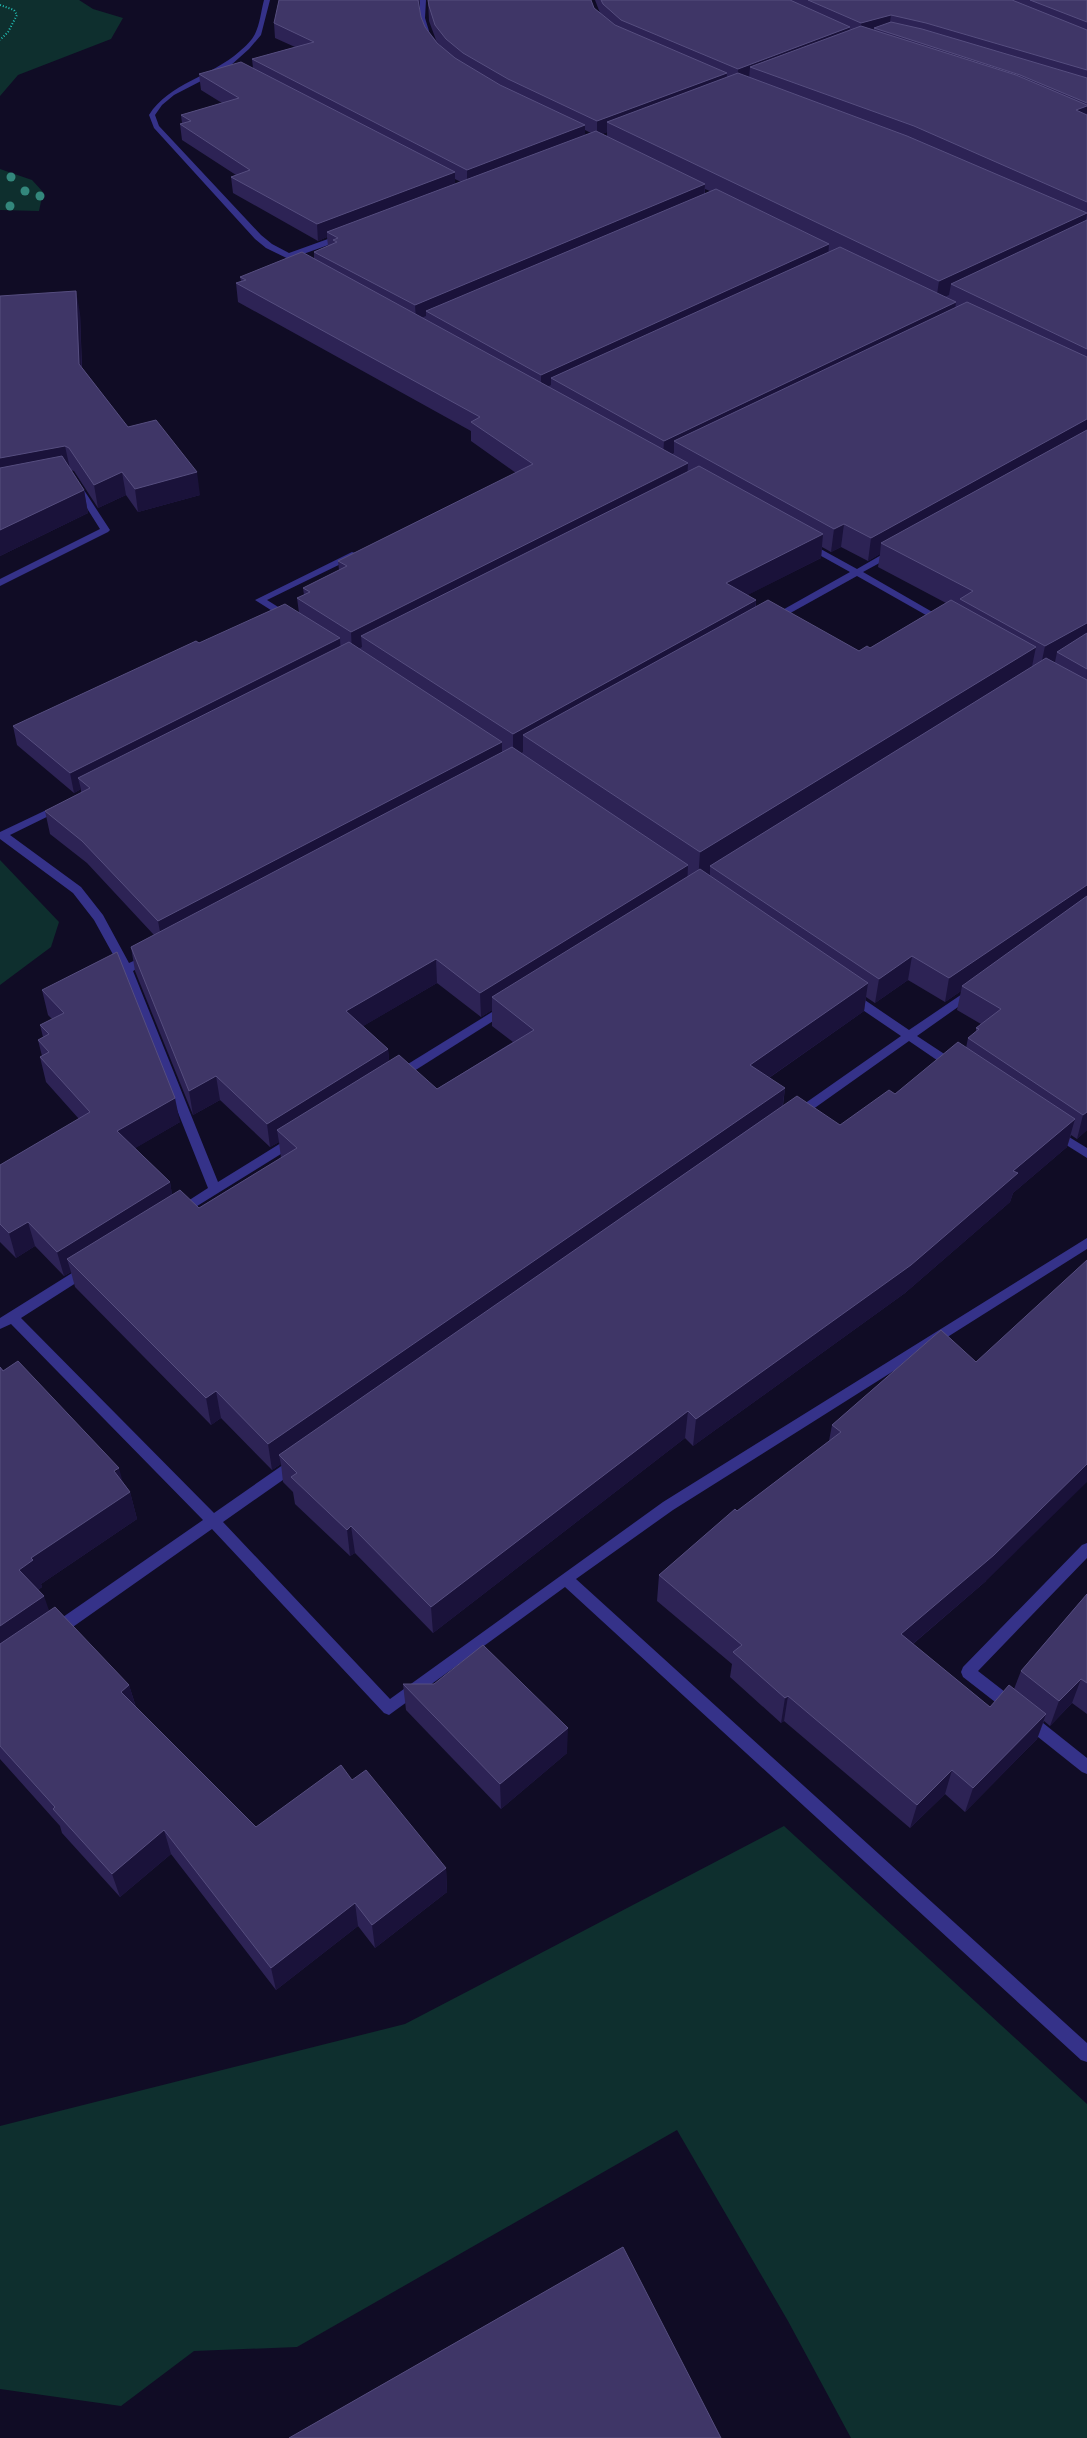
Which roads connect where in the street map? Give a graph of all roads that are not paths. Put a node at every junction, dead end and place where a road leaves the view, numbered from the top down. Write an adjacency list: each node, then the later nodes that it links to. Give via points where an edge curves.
1 (267, 0): 4 (street, via 258,35)
2 (423, 0): 3 (street, via 422,18)
3 (435, 48)
4 (228, 65): 5 (street); 7 (street, via 172,94 159,104 152,115 156,127 258,238)
5 (237, 70)
6 (345, 235): 7 (street)
7 (289, 256): 8 (street)
8 (315, 270)
9 (69, 474): 14 (street, via 105,530)
10 (798, 540): 13 (street)
11 (898, 548): 13 (street)
12 (364, 549): 15 (street, via 260,600)
13 (856, 572): 16 (street); 17 (street)
14 (0, 583)
15 (300, 624)
16 (948, 624)
17 (762, 625)
18 (73, 800): 20 (street, via 2,835 77,890 99,918)
19 (163, 950): 20 (street)
20 (127, 969): 31 (street)
21 (982, 984): 24 (street)
22 (844, 991): 24 (street)
23 (519, 1000): 26 (street)
24 (909, 1036): 25 (street); 27 (street)
25 (966, 1074)
26 (392, 1079)
27 (786, 1122)
28 (1047, 1127): 30 (street)
29 (300, 1137): 31 (street)
30 (1087, 1154)
31 (215, 1190): 32 (street)
32 (173, 1216)
33 (1087, 1243): 39 (street, via 668,1506)
34 (97, 1264): 35 (street)
35 (6, 1320): 37 (street)
36 (303, 1459): 37 (street)
37 (213, 1522): 39 (street, via 389,1708); 40 (street)
38 (1087, 1549): 41 (street, via 968,1672)
39 (566, 1578): 42 (street)
40 (41, 1640)
41 (1087, 1767)
42 (1087, 2054)

